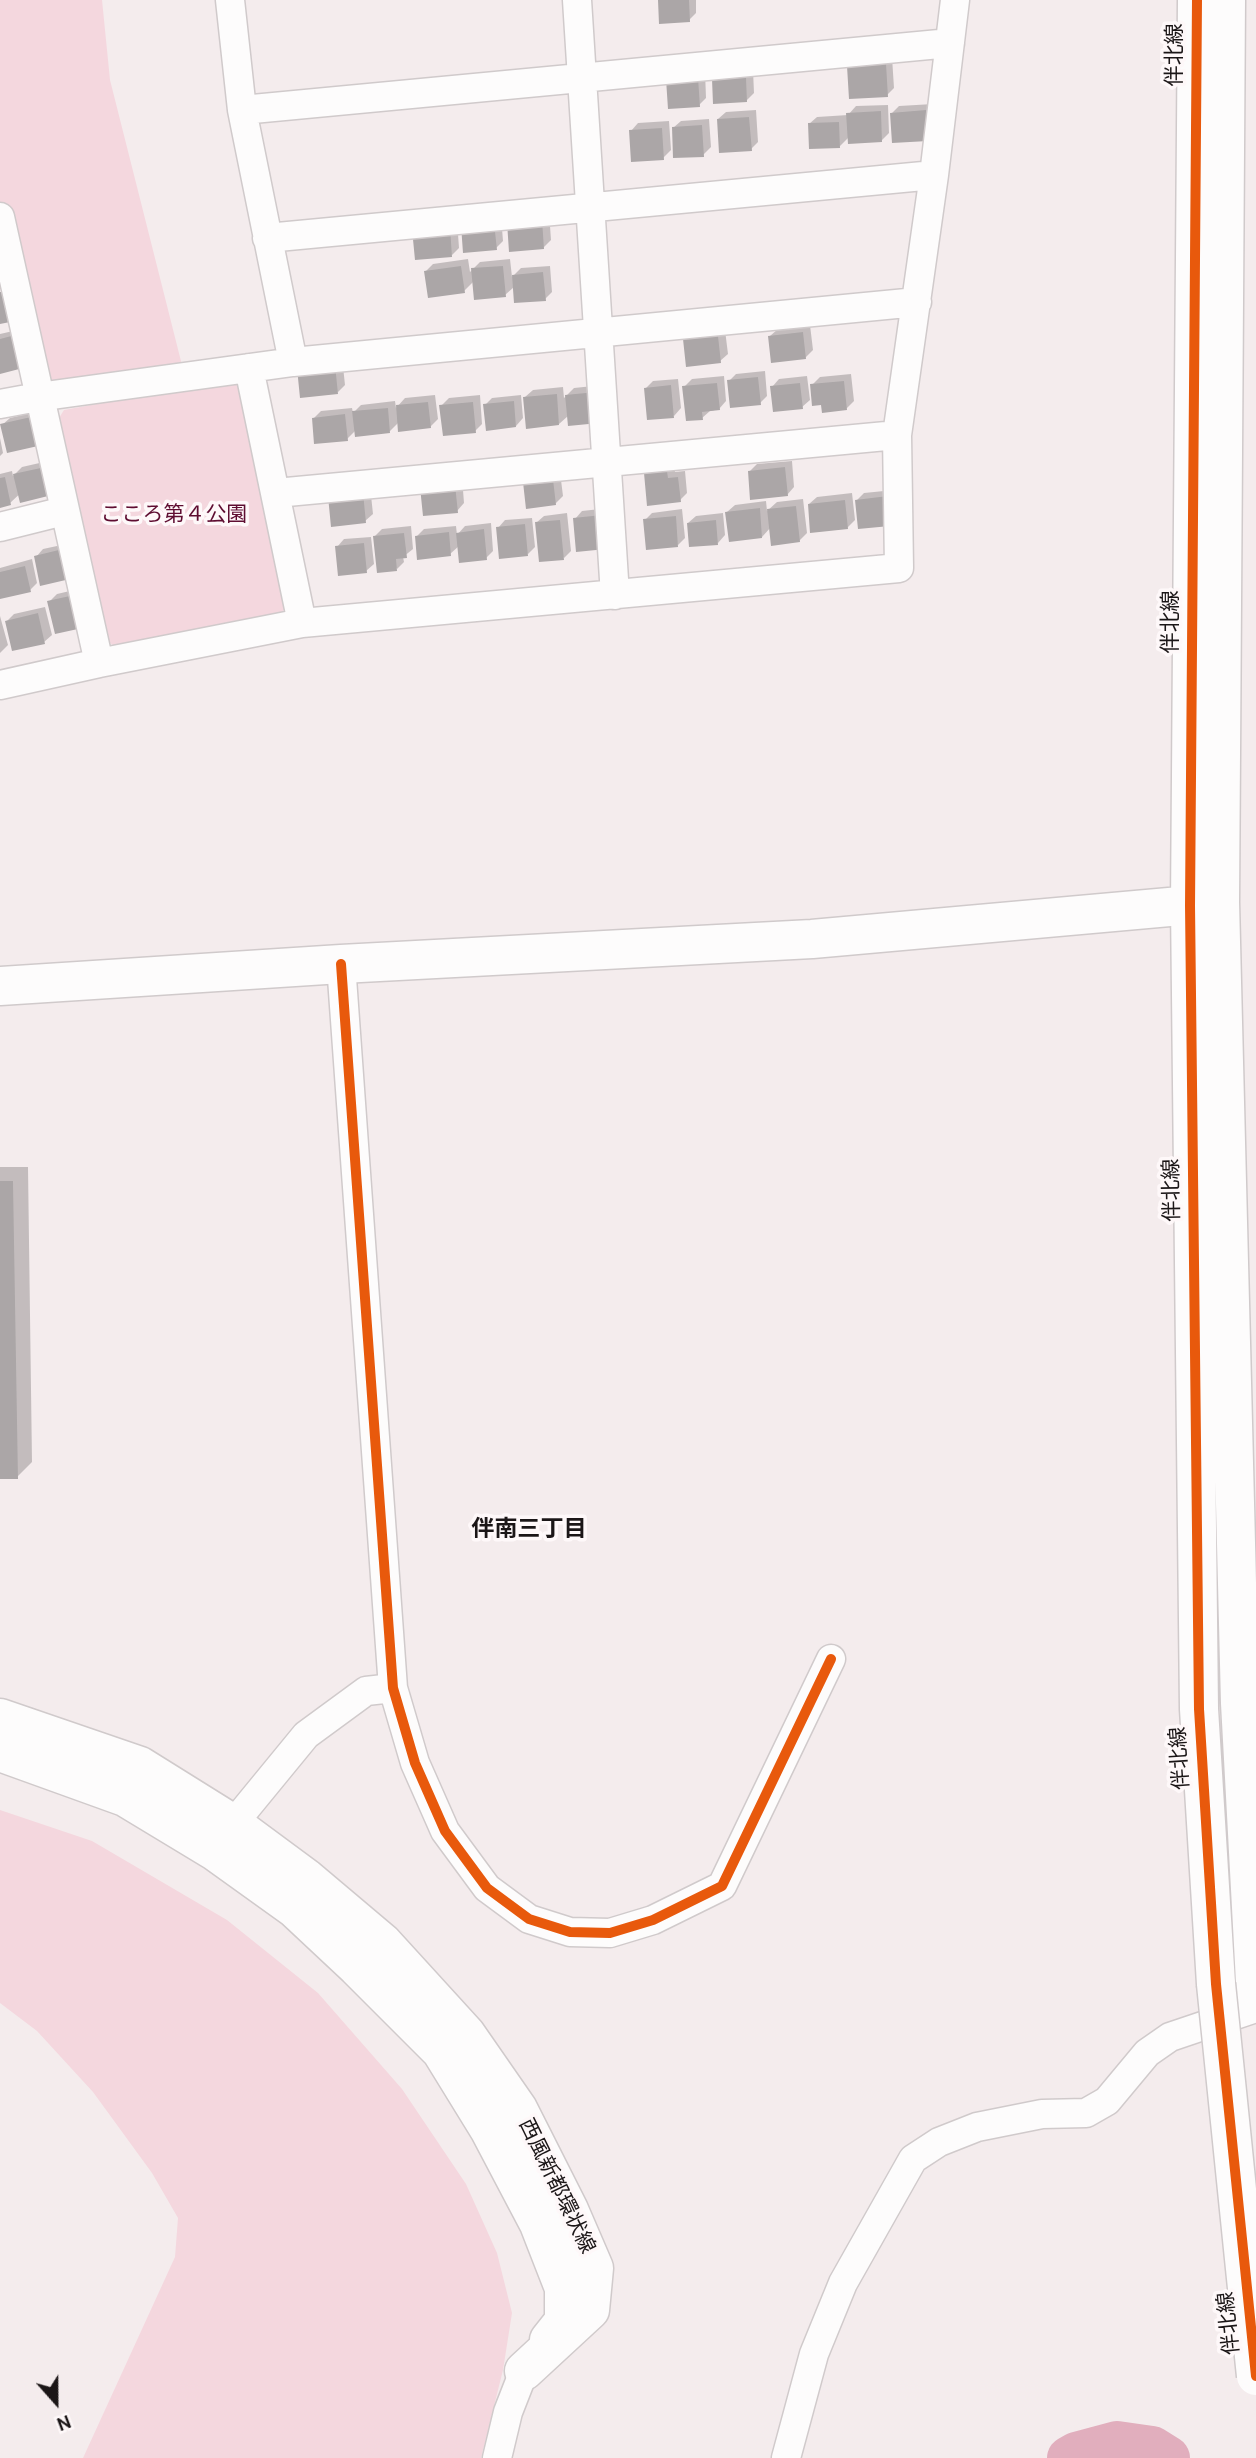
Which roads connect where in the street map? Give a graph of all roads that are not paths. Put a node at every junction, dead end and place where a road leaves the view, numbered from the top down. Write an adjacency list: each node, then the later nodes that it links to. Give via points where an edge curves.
1 (230, 0): 8 (street)
2 (577, 0): 7 (street)
3 (955, 0): 6 (street)
4 (1197, 0): 29 (street, 伴北線)
5 (1226, 0): 29 (street, 伴北線)
6 (950, 43): 7 (street); 9 (street)
7 (582, 78): 8 (street); 10 (street)
8 (242, 110): 12 (street)
9 (934, 174): 10 (street); 14 (street)
10 (590, 206): 12 (street); 15 (street)
11 (0, 218): 13 (street)
12 (267, 238): 16 (street)
13 (4, 259): 18 (street)
14 (917, 302): 15 (street); 20 (street)
15 (599, 334): 16 (street); 21 (street)
16 (293, 362): 17 (street)
17 (249, 368): 18 (street); 22 (street)
18 (38, 397): 19 (street); 23 (street)
19 (0, 404)
20 (897, 435): 21 (street); 25 (street, via 899,568)
21 (605, 461): 22 (street); 25 (street)
22 (276, 493): 26 (street)
23 (65, 511): 24 (street); 27 (street)
24 (0, 527)
25 (615, 595): 26 (street)
26 (302, 623): 27 (street)
27 (99, 663): 28 (street)
28 (0, 685)
29 (1205, 904): 30 (street, via 811,939); 37 (street, 伴北線, via 1199,1709); 38 (street, 伴北線)
30 (341, 964): 31 (street); 33 (street)
31 (0, 986)
32 (831, 1659): 33 (street, via 722,1886 653,1920 610,1933 570,1932 529,1919 486,1888 445,1831 415,1763)
33 (393, 1688): 36 (street, via 366,1691 306,1735)
34 (0, 1718): 36 (street, 西風新都環状線, via 140,1766)
35 (0, 1752): 40 (street, 西風新都環状線, via 125,1797 216,1853 294,1908 441,2051 496,2141 539,2224 564,2288 564,2322)
36 (233, 1824): 40 (street, 西風新都環状線, via 383,1943 466,2034 518,2109 594,2268 590,2310)
37 (1212, 1913): 38 (street); 41 (street, 伴北線, bridge)
38 (1253, 1914): 39 (street, 伴北線)
39 (1255, 1996): 43 (street, via 1170,2037 1147,2053 1107,2101 1086,2113 1042,2114 976,2126 913,2159 843,2283 814,2354)
40 (524, 2371): 42 (street)
41 (1256, 2376)
42 (497, 2458)
43 (786, 2458)

